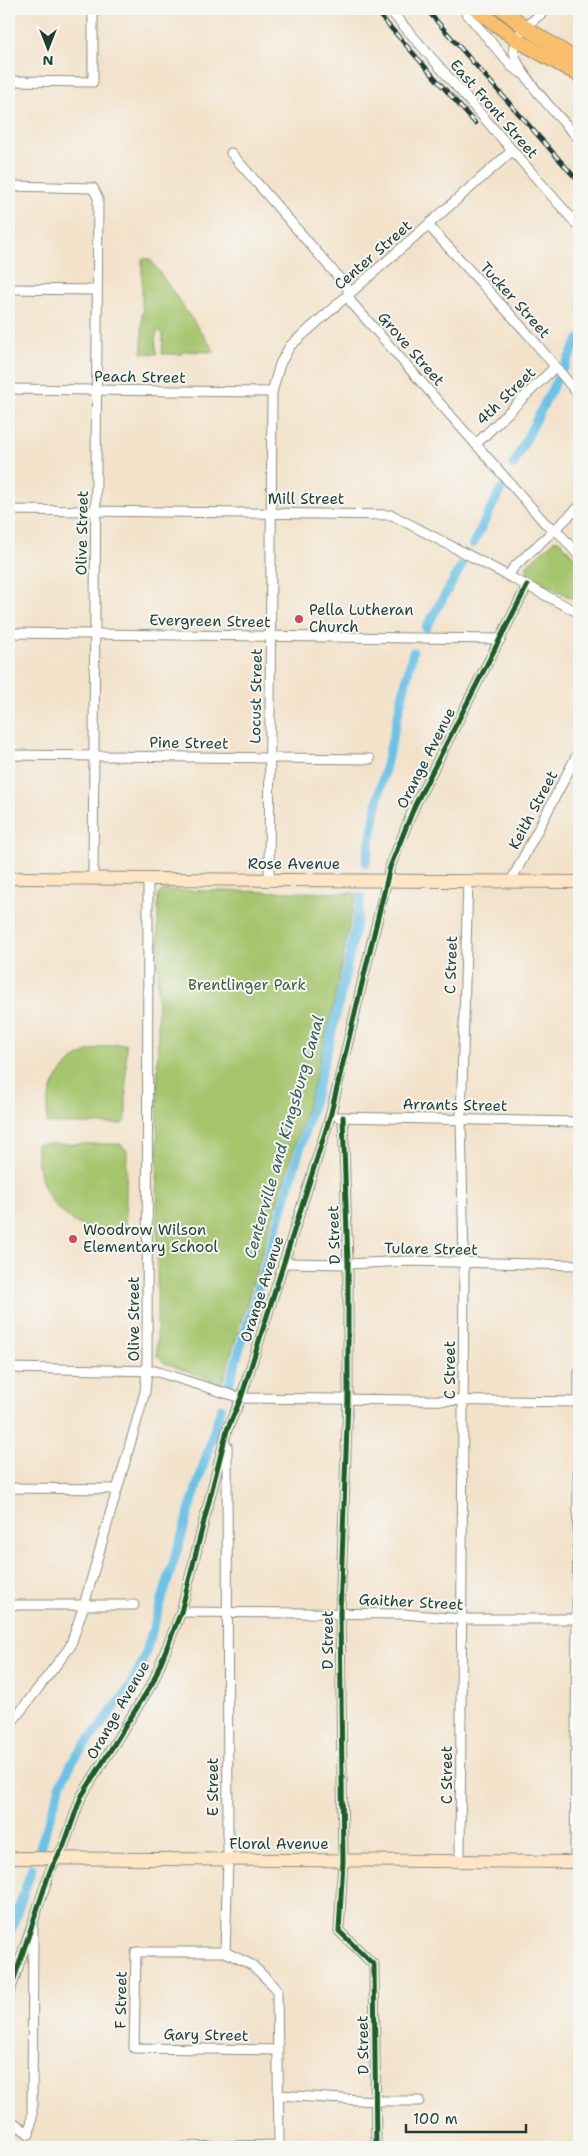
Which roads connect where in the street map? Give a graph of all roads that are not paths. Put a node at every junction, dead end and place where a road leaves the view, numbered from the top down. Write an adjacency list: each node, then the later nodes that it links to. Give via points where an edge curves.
1 (93, 9): 12 (street, via 93,82)
2 (389, 9): 14 (street, East Front Street)
3 (463, 9): 11 (street, via 512,67)
4 (476, 9): 8 (main road)
5 (502, 9): 7 (main road)
6 (547, 9): 7 (street)
7 (526, 28): 8 (street); 9 (main road)
8 (517, 40): 10 (main road); 11 (street, via 514,53)
9 (579, 61)
10 (579, 75)
11 (525, 76): 13 (street)
12 (9, 81)
13 (579, 139)
14 (512, 151): 17 (street, Center Street); 18 (street, East Front Street)
15 (231, 154): 21 (street, Grove Street, via 347,287)
16 (9, 186): 20 (street, Olive Street, via 93,188 98,198)
17 (428, 225): 21 (street, Center Street); 22 (street, Tucker Street)
18 (579, 226)
19 (9, 289): 20 (street)
20 (98, 290): 24 (street, Olive Street)
21 (349, 295): 25 (street, Center Street, via 290,346 280,364); 27 (street, Grove Street, via 351,302)
22 (555, 368): 26 (street, Tucker Street); 27 (street, 4th Street)
23 (9, 390): 24 (street, Peach Street)
24 (97, 390): 25 (street, Peach Street); 30 (street, Olive Street)
25 (272, 392): 31 (street, Locust Street)
26 (579, 395)
27 (476, 444): 32 (street, Grove Street)
28 (579, 506): 32 (street)
29 (9, 510): 30 (street, Mill Street)
30 (96, 511): 31 (street, Mill Street); 38 (street, Olive Street)
31 (271, 512): 34 (street, Mill Street, via 392,514); 39 (street, Locust Street)
32 (553, 529): 33 (street, Grove Street); 34 (street)
33 (579, 556)
34 (508, 576): 35 (street, Mill Street)
35 (528, 586): 36 (street, Mill Street); 40 (street, Orange Avenue)
36 (579, 613)
37 (9, 633): 38 (street, Evergreen Street)
38 (94, 634): 39 (street, Evergreen Street); 43 (street, Olive Street)
39 (270, 636): 40 (street, Evergreen Street); 44 (street, Locust Street)
40 (500, 639): 50 (street, Orange Avenue, via 415,805)
41 (579, 751): 52 (street, Keith Street)
42 (9, 755): 43 (street, Pine Street)
43 (94, 756): 44 (street, Pine Street); 47 (street, Olive Street)
44 (269, 758): 45 (street, Pine Street); 49 (street, Locust Street)
45 (370, 759)
46 (9, 878): 47 (street, Rose Avenue)
47 (93, 879): 48 (street, Rose Avenue)
48 (148, 880): 49 (street, Rose Avenue); 63 (street, Olive Street)
49 (269, 880): 50 (street, Rose Avenue)
50 (387, 880): 51 (street, Rose Avenue); 54 (street, Orange Avenue)
51 (468, 880): 52 (street, Rose Avenue); 56 (street, C Street)
52 (511, 881): 53 (street, Rose Avenue)
53 (579, 882)
54 (330, 1117): 55 (street, Arrants Street); 58 (street, Orange Avenue)
55 (343, 1117): 56 (street, Arrants Street); 59 (street, D Street)
56 (461, 1119): 57 (street, Arrants Street); 60 (street, C Street)
57 (579, 1122)
58 (283, 1263): 59 (street, Tulare Street); 65 (street, Orange Avenue)
59 (348, 1264): 60 (street, Tulare Street, via 407,1261); 66 (street, D Street)
60 (464, 1264): 61 (street, Tulare Street); 67 (street, C Street)
61 (579, 1266)
62 (9, 1368): 63 (street)
63 (147, 1370): 65 (street); 71 (street, Olive Street, via 145,1392)
64 (579, 1373): 68 (street)
65 (241, 1398): 66 (street); 69 (street, Orange Avenue)
66 (348, 1399): 67 (street); 77 (street, D Street)
67 (463, 1400): 68 (street); 78 (street, C Street)
68 (579, 1402): 79 (street)
69 (227, 1430): 75 (street, Orange Avenue); 76 (street, E Street)
70 (9, 1488): 71 (street)
71 (116, 1489): 73 (street, Olive Street)
72 (9, 1605): 73 (street)
73 (84, 1605): 74 (street); 80 (street, Olive Street, via 65,1655)
74 (134, 1605)
75 (181, 1612): 76 (street, Gaither Street); 82 (street, Orange Avenue, via 153,1682 81,1797)
76 (226, 1612): 77 (street, Gaither Street); 83 (street, E Street)
77 (340, 1613): 78 (street, Gaither Street); 84 (street, D Street)
78 (460, 1619): 79 (street, Gaither Street); 85 (street, C Street)
79 (578, 1619): 86 (street)
80 (9, 1726)
81 (9, 1858): 82 (street, Floral Avenue)
82 (57, 1858): 83 (street, Floral Avenue); 87 (street, Orange Avenue)
83 (228, 1860): 84 (street, Floral Avenue); 88 (street, E Street)
84 (343, 1861): 85 (street, Floral Avenue); 93 (street, D Street, via 339,1931 374,1965)
85 (460, 1861): 86 (street, Floral Avenue)
86 (577, 1862)
87 (33, 1920): 89 (street, Orange Avenue); 95 (street, via 32,2118 29,2134)
88 (225, 1952): 90 (street, F Street, via 136,1952); 91 (street, via 252,1965 277,1989)
89 (9, 1994)
90 (134, 2048): 91 (street, Gary Street)
91 (278, 2050): 92 (street)
92 (278, 2095): 93 (street); 96 (street, via 279,2145)
93 (376, 2101): 94 (street); 97 (street, D Street)
94 (419, 2101)
95 (9, 2119)
96 (184, 2147)
97 (376, 2147)

